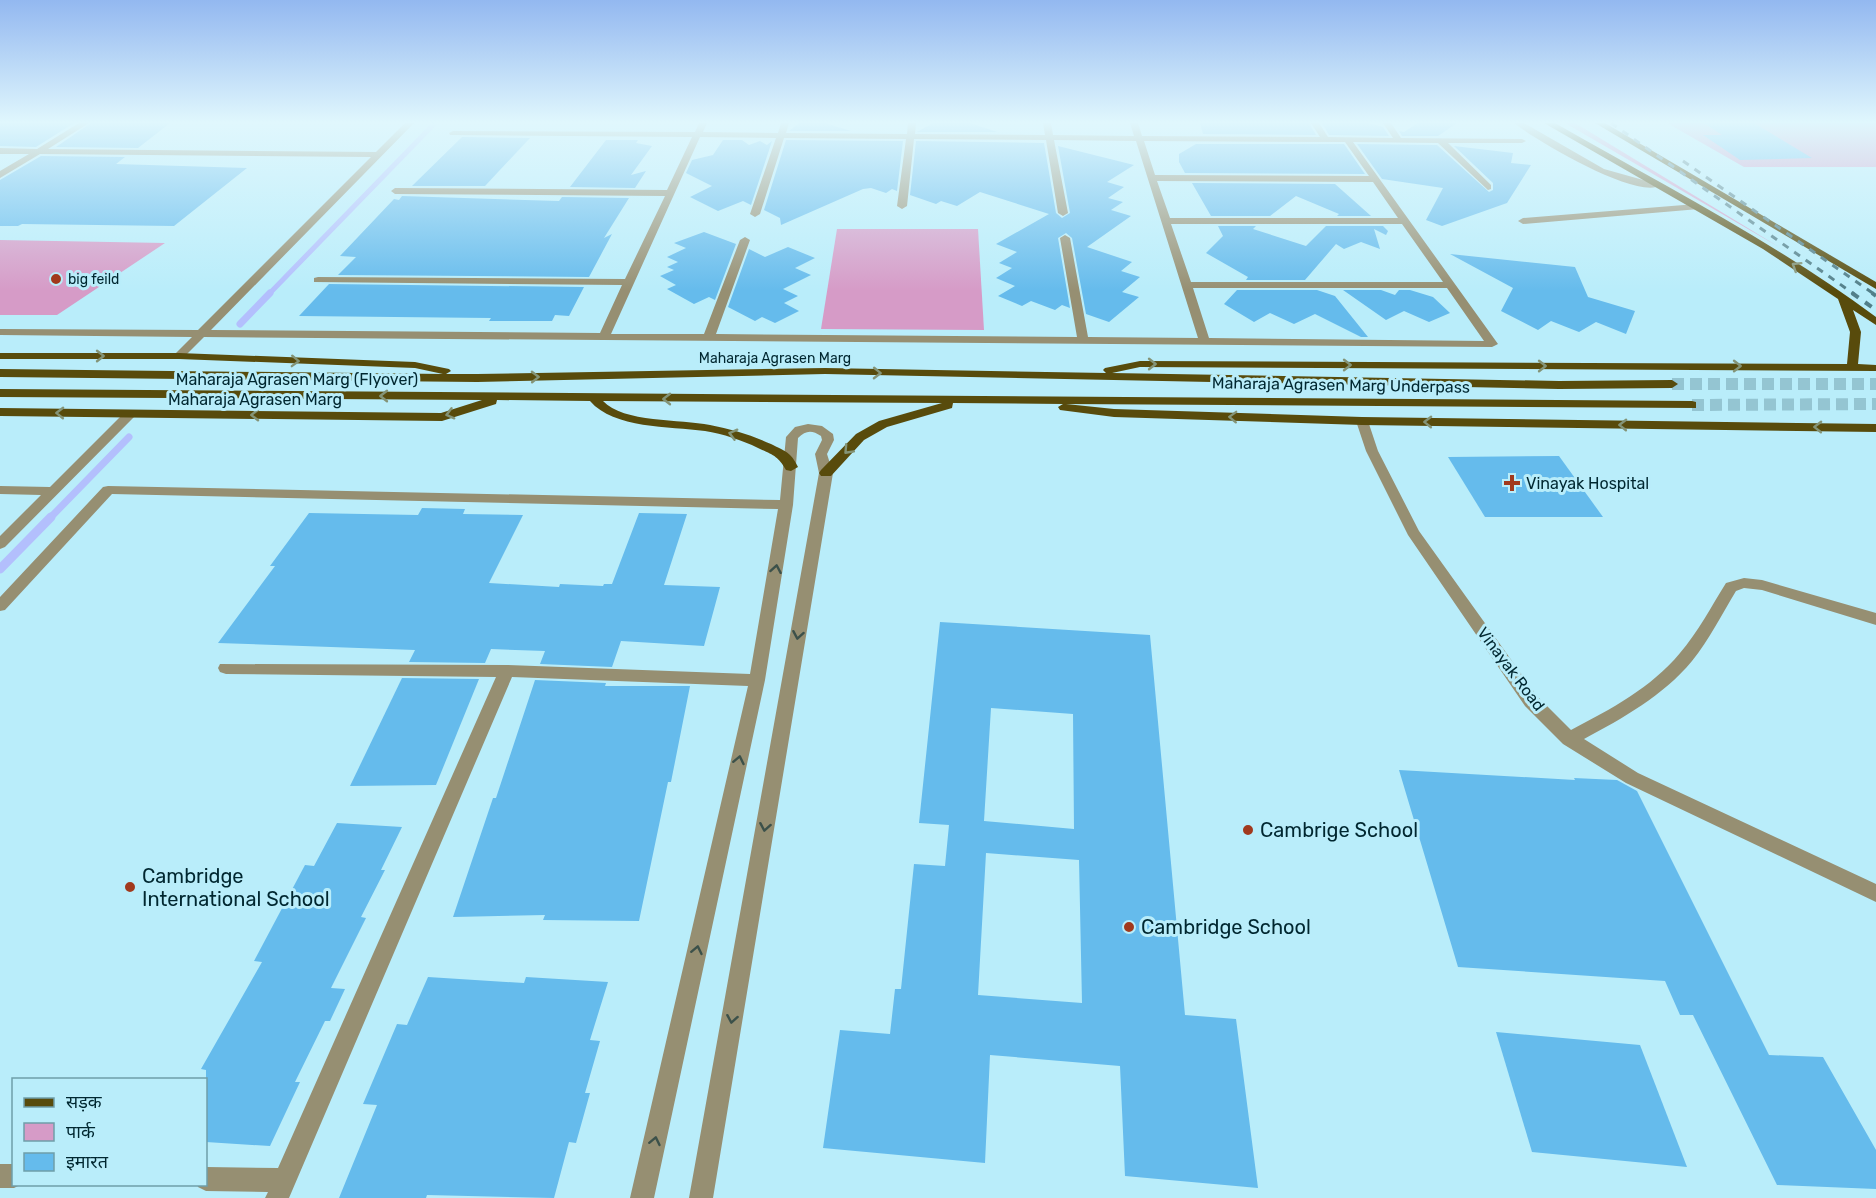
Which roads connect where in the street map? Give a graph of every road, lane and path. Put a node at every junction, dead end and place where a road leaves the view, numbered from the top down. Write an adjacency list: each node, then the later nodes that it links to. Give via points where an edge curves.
1 (1152, 178): 22 (street)
2 (355, 179): 36 (street)
3 (677, 179): 16 (street)
4 (767, 179): 21 (street)
5 (905, 179): 17 (street)
6 (1057, 179): 20 (street)
7 (1355, 179): 8 (street)
8 (1376, 179): 23 (street)
9 (1480, 179): 14 (street)
10 (1618, 179): 13 (street)
11 (1646, 179): 13 (main road)
12 (1696, 179): 19 (main road)
13 (1657, 185): 18 (main road)
14 (1488, 187)
15 (395, 191): 16 (street)
16 (670, 193): 29 (street)
17 (902, 206)
18 (1696, 207): 24 (street); 33 (main road, one-way to 18, via 1821,281)
19 (1745, 207): 27 (main road); 32 (main road)
20 (1063, 213)
21 (755, 214)
22 (1165, 221): 23 (street); 30 (street)
23 (1405, 221): 31 (street)
24 (1523, 221)
25 (1065, 238): 39 (street)
26 (745, 240): 38 (street)
27 (1876, 277)
28 (318, 280): 29 (street)
29 (629, 282): 37 (street)
30 (1186, 285): 31 (street); 40 (street)
31 (1450, 285): 40 (street, via 1492,344)
32 (1876, 285)
33 (1843, 300): 34 (main road); 43 (main road, via 1856,327)
34 (1876, 322)
35 (0, 332): 36 (street)
36 (204, 332): 37 (street); 42 (street)
37 (604, 336): 38 (street)
38 (709, 337): 39 (street)
39 (1083, 341): 40 (street)
40 (1205, 342)
41 (0, 356): 42 (main road, one-way to 42)
42 (179, 356): 47 (main road, one-way to 47, via 415,365)
43 (1852, 367): 44 (main road); 46 (main road, one-way to 43, via 1140,364)
44 (1876, 368)
45 (0, 374): 47 (main road, Maharaja Agrasen Marg (Flyover))
46 (1074, 376): 47 (main road, Maharaja Agrasen Marg, one-way to 46, via 825,372); 48 (main road, Maharaja Agrasen Marg Underpass)
47 (477, 378)
48 (1672, 384)
49 (0, 393): 50 (main road, Maharaja Agrasen Marg (Flyover), one-way to 49)
50 (506, 397): 52 (main road, Maharaja Agrasen Marg (Flyover)); 55 (main road, Maharaja Agrasen Marg, one-way to 55, via 442,417)
51 (983, 398): 52 (main road, one-way to 52); 53 (main road, Maharaja Agrasen Marg Underpass); 56 (main road, one-way to 51, via 1114,413); 59 (main road, one-way to 59, via 883,424 860,437)
52 (595, 399): 58 (main road, one-way to 52, via 787,457 748,438 708,428 623,417 605,410)
53 (1692, 405)
54 (0, 412): 55 (main road, Maharaja Agrasen Marg, one-way to 54)
55 (130, 414): 61 (street)
56 (1362, 421): 57 (main road, one-way to 56); 69 (street, Vinayak Road, via 1372,451 1413,532 1531,701)
57 (1876, 428)
58 (791, 467): 59 (street, via 792,437 806,427 814,427 827,434 821,454); 62 (street)
59 (826, 473): 74 (street, one-way to 74)
60 (0, 490): 61 (street)
61 (53, 490): 63 (street)
62 (786, 505): 64 (street, via 108,490); 68 (street, one-way to 62)
63 (0, 544)
64 (0, 606)
65 (1876, 619): 69 (street, via 1762,585 1744,583 1731,587 1686,657 1651,692)
66 (226, 668): 67 (street)
67 (507, 670): 68 (street); 72 (street)
68 (757, 680): 73 (street, one-way to 68)
69 (1569, 740): 70 (street, Vinayak Road, via 1632,778)
70 (1876, 893)
71 (207, 1179): 72 (street)
72 (281, 1189)
73 (642, 1198)
74 (700, 1198)

